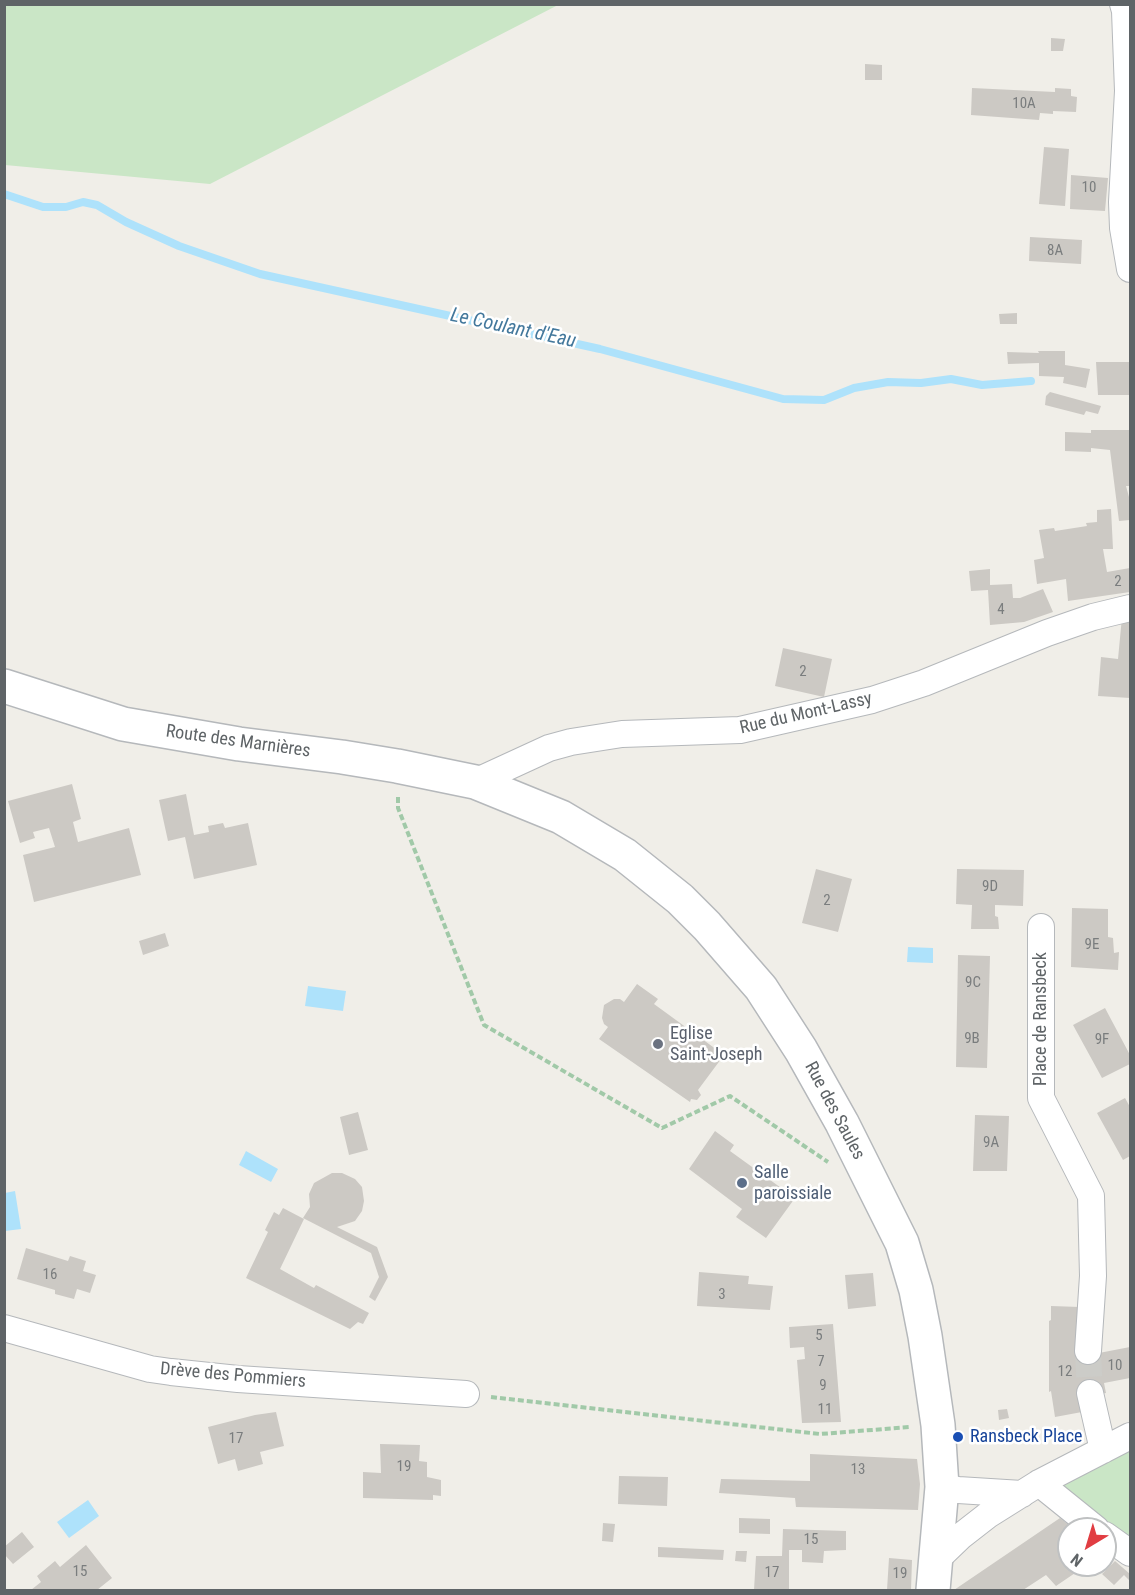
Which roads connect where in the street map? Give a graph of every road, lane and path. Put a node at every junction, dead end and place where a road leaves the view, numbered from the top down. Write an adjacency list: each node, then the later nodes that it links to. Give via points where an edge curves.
1 (1123, 4): 2 (street, via 1128,91 1122,202)
2 (1131, 269)
3 (1131, 608): 6 (street, Rue du Mont-Lassy, via 1047,633 954,672 872,700 740,730 622,734 571,742)
4 (4, 686): 5 (street, Route des Marnières, via 123,724)
5 (397, 766): 6 (street, Route des Marnières); 8 (path, via 398,808 484,1024 662,1128 730,1096)
6 (475, 782): 13 (street, Rue des Saules, via 561,817 625,855 707,926 761,988 836,1112 902,1243 916,1290)
7 (1041, 927): 10 (street, Place de Ransbeck, via 1041,1098 1091,1196 1093,1276)
8 (829, 1163)
9 (4, 1328): 12 (street, Drève des Pommiers, via 171,1372)
10 (1088, 1351)
11 (1090, 1393): 15 (street)
12 (466, 1394): 13 (path, via 820,1434)
13 (938, 1425): 16 (street, Rue des Saules)
14 (1131, 1436): 15 (street)
15 (1103, 1450): 17 (street)
16 (942, 1487): 17 (street); 21 (street, Rue des Saules)
17 (1031, 1489): 18 (street); 21 (street, via 970,1529)
18 (1076, 1517)
19 (1117, 1543): 20 (street)
20 (1131, 1553)
21 (934, 1576)

